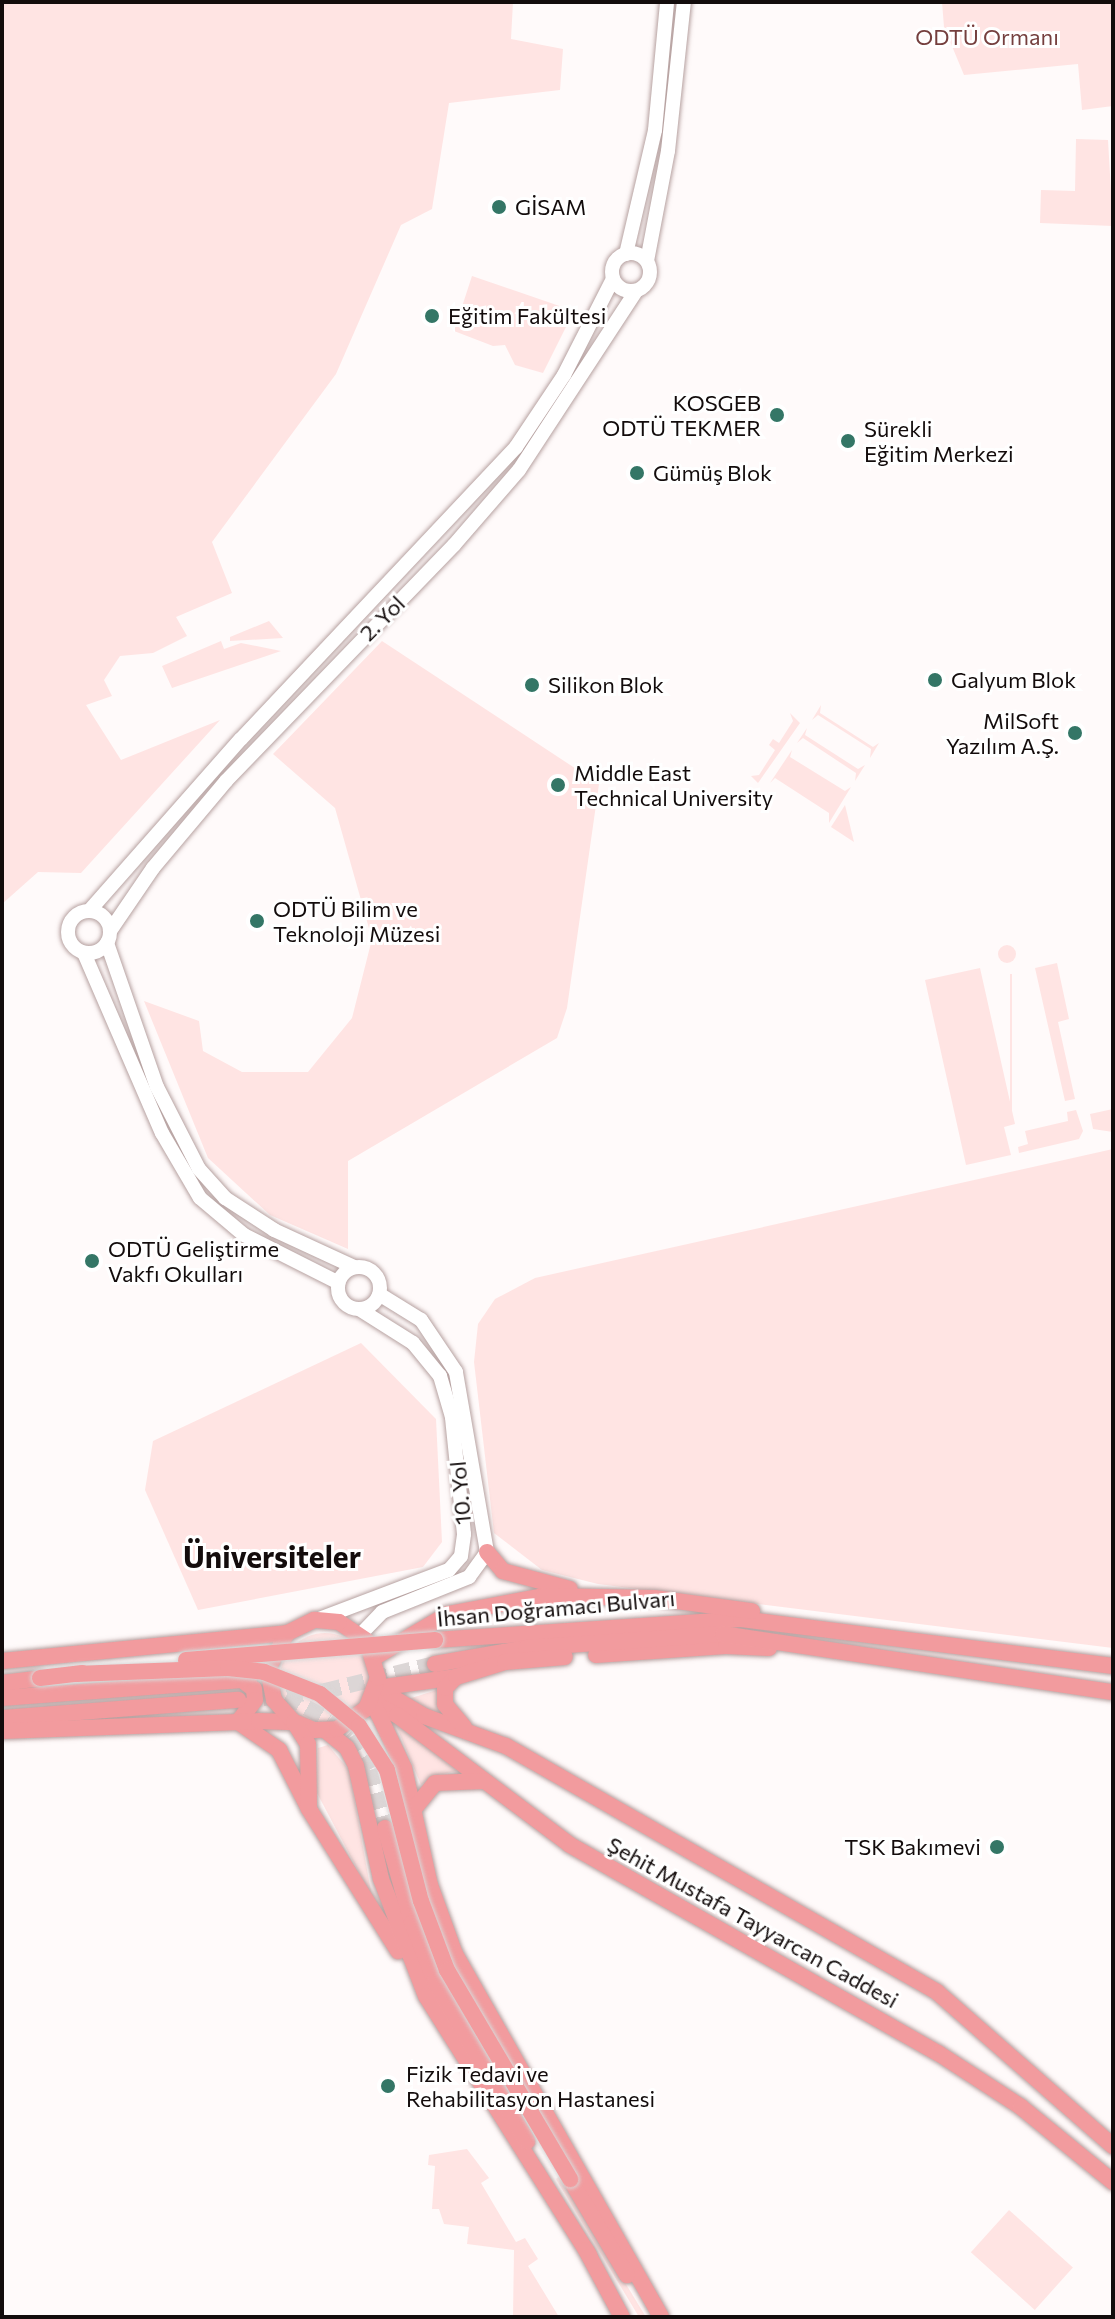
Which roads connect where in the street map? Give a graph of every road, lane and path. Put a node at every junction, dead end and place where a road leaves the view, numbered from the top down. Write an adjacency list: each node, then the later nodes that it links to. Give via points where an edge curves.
1 (667, 2): 3 (street, 2. Yol, via 655,130)
2 (684, 2): 4 (street, 2. Yol, via 668,151)
3 (626, 254): 4 (street); 5 (street, 2. Yol, via 616,261)
4 (647, 261): 6 (street, 2. Yol, via 649,279)
5 (613, 279): 6 (street, via 625,291); 7 (street, 2. Yol, via 541,412)
6 (636, 291): 8 (street, 2. Yol, via 547,433)
7 (437, 534): 8 (street); 9 (street, 2. Yol, via 251,728)
8 (454, 545): 10 (street, 2. Yol, via 226,781 153,868)
9 (90, 910): 10 (street, via 102,915); 11 (street, 2. Yol, via 78,913 68,929 70,942)
10 (109, 937): 11 (street, via 98,952); 12 (street, 10. Yol, via 157,1087 199,1169 225,1198 274,1230)
11 (84, 953): 13 (street, 10. Yol, via 162,1133 200,1198 244,1235)
12 (354, 1267): 13 (street); 14 (street, 10. Yol, via 374,1273)
13 (339, 1283): 15 (street, 10. Yol, via 344,1302)
14 (379, 1294): 15 (street); 16 (street, 10. Yol, via 421,1320 456,1372)
15 (359, 1309): 17 (street, 10. Yol, via 413,1343 440,1376 450,1406)
16 (477, 1487): 17 (street); 18 (street, 10. Yol)
17 (461, 1491): 19 (street, 10. Yol)
18 (483, 1529): 19 (street); 20 (street, 10. Yol)
19 (464, 1534): 22 (street, 10. Yol, via 461,1556 449,1570)
20 (487, 1552): 21 (main road, via 503,1571 515,1576); 24 (street, 10. Yol, via 469,1577 382,1612)
21 (595, 1595): 25 (main road, via 706,1604); 26 (main road, via 544,1596 465,1608)
22 (314, 1620): 23 (main road); 24 (main road, via 339,1622)
23 (287, 1633): 28 (main road); 29 (main road)
24 (361, 1634): 26 (main road)
25 (915, 1638): 31 (main road, İhsan Doğramacı Bulvarı); 32 (main road, İhsan Doğramacı Bulvarı, bridge, via 702,1619 228,1655)
26 (375, 1657): 37 (main road)
27 (894, 1657): 30 (main road, İhsan Doğramacı Bulvarı, via 701,1633 526,1648); 33 (main road, via 712,1646 505,1662); 36 (main road, İhsan Doğramacı Bulvarı)
28 (270, 1659): 34 (main road); 42 (main road, via 274,1700)
29 (2, 1661)
30 (435, 1664)
31 (1113, 1666)
32 (75, 1674): 35 (main road, İhsan Doğramacı Bulvarı, bridge); 57 (main road, bridge, via 228,1668 264,1672 320,1694 359,1726 387,1770 421,1901 447,1970)
33 (456, 1677): 37 (main road); 43 (main road, via 445,1688 445,1704)
34 (242, 1680): 38 (main road); 41 (main road, via 254,1689 255,1700)
35 (2, 1683)
36 (1113, 1692)
37 (374, 1695): 43 (main road, Şehit Mustafa Tayyarcan Caddesi); 44 (main road, via 349,1724); 46 (main road); 48 (main road, Şehit Mustafa Tayyarcan Caddesi)
38 (2, 1698)
39 (238, 1700): 40 (main road)
40 (2, 1718)
41 (238, 1722): 42 (main road); 45 (main road); 49 (main road, via 279,1750)
42 (294, 1722): 44 (main road); 49 (main road, via 311,1761)
43 (465, 1727): 53 (main road, Şehit Mustafa Tayyarcan Caddesi, via 937,1992)
44 (325, 1730): 47 (main road, via 347,1748)
45 (2, 1731)
46 (397, 1748): 47 (main road, via 372,1746); 50 (main road)
47 (356, 1766): 52 (main road, via 373,1854)
48 (483, 1781): 50 (main road, via 435,1783); 54 (main road, Şehit Mustafa Tayyarcan Caddesi, via 570,1845 938,2053 1021,2107)
49 (309, 1809): 52 (main road)
50 (414, 1809): 58 (main road, via 433,1895 459,1963)
51 (385, 1828): 55 (main road, via 435,1981)
52 (417, 1979): 55 (main road, via 449,2040)
53 (1113, 2146)
54 (1113, 2182)
55 (590, 2256): 56 (main road)
56 (622, 2317)
57 (654, 2317)
58 (661, 2317)

